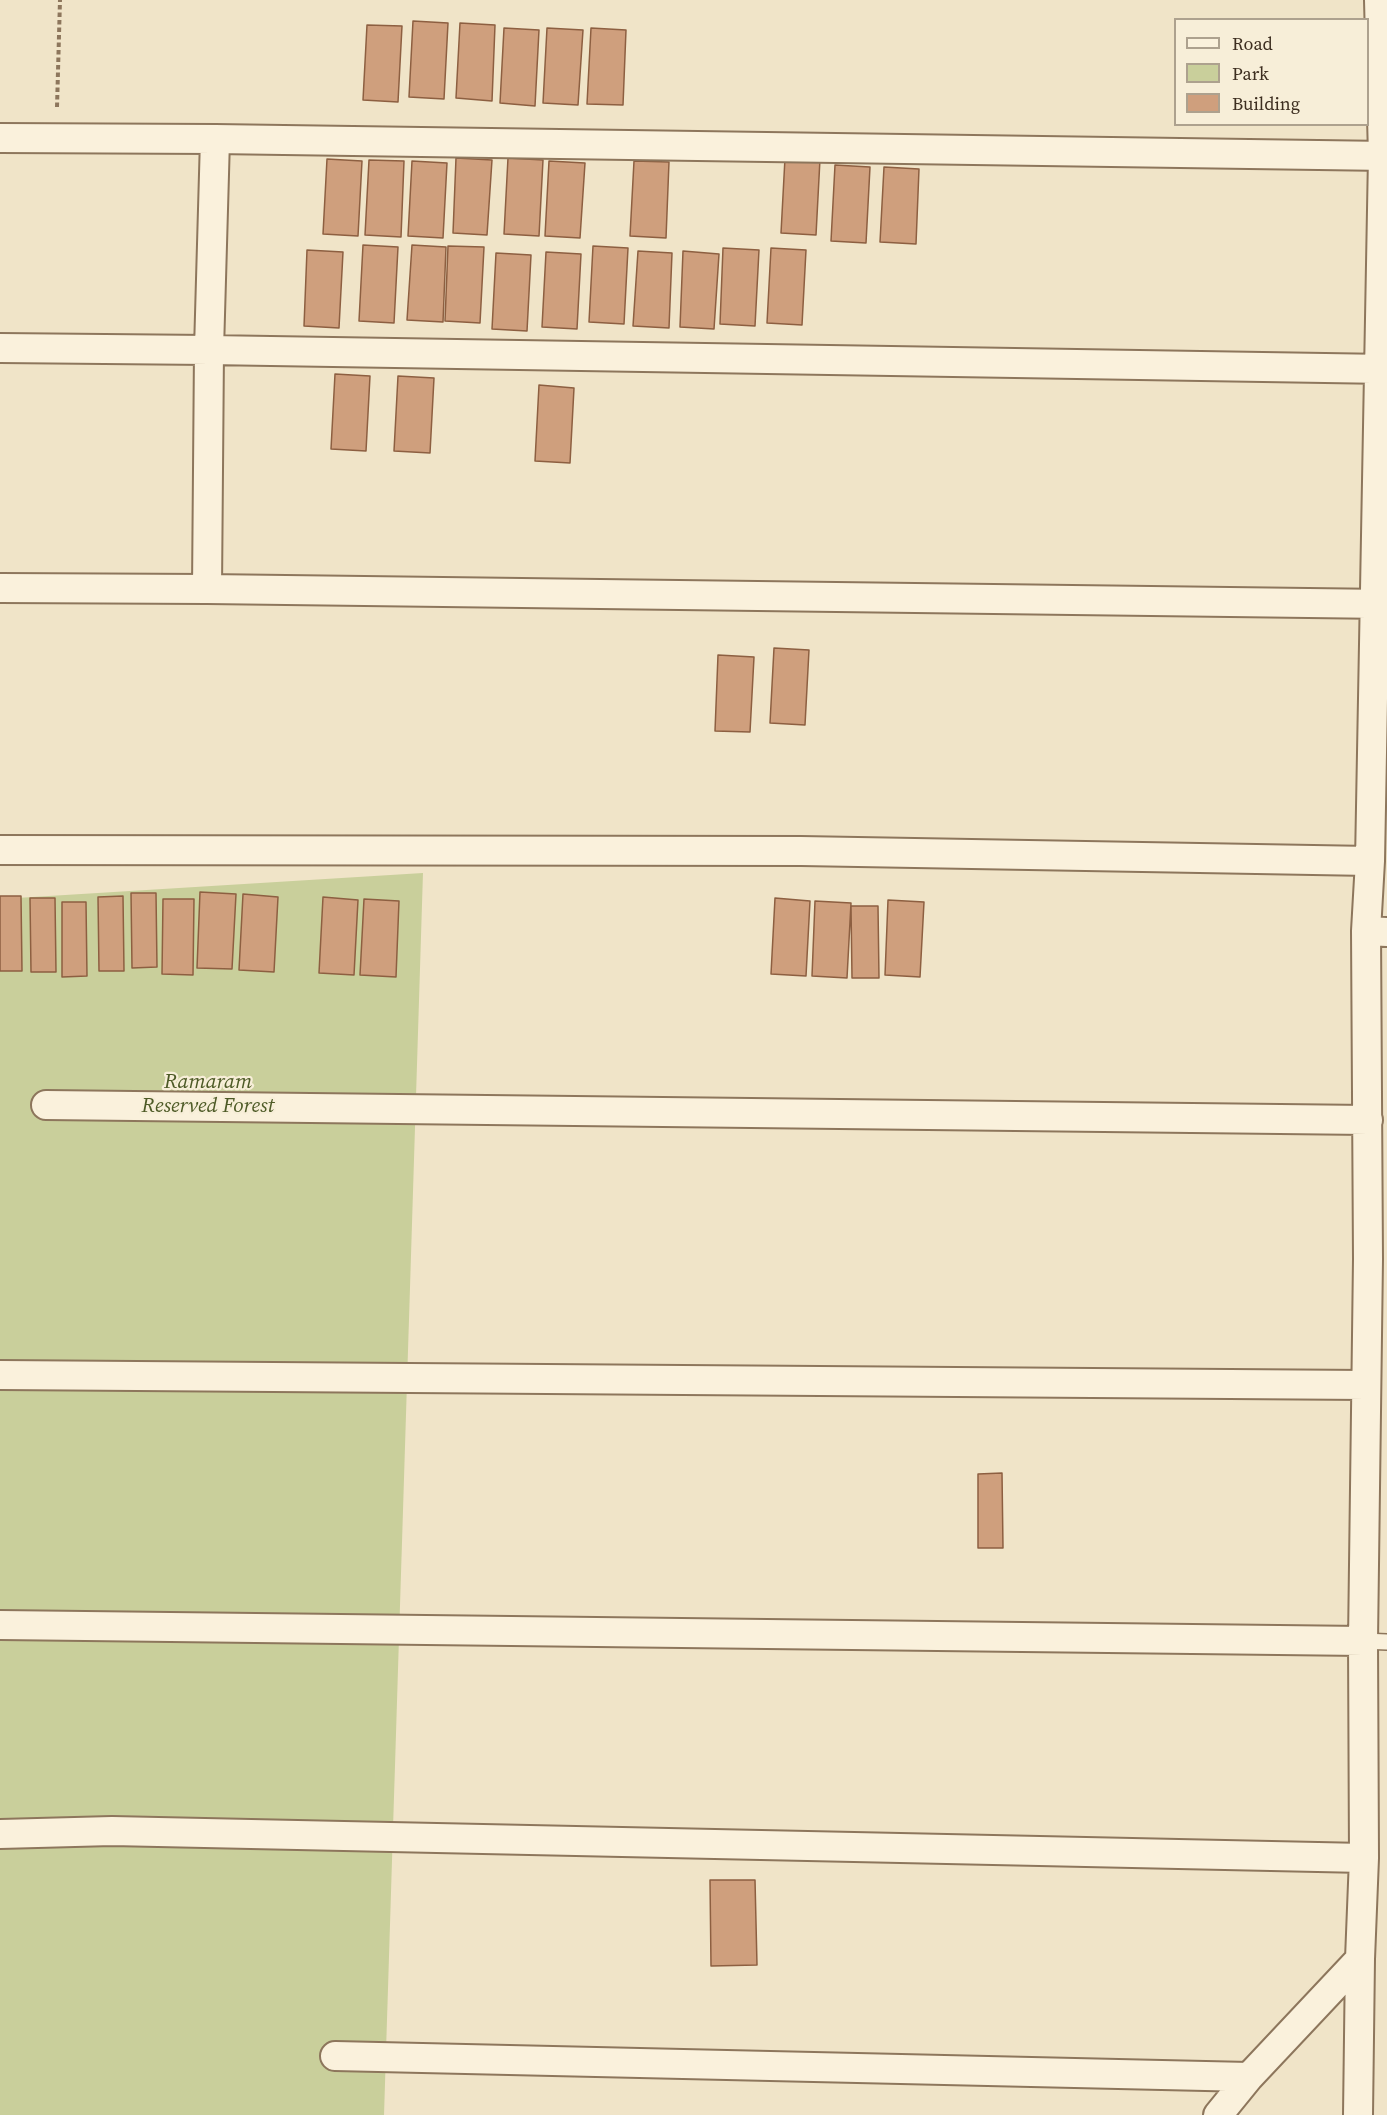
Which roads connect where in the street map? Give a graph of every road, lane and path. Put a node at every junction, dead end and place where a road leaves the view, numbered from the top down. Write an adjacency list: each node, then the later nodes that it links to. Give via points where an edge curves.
1 (60, 0): 4 (path)
2 (1379, 0): 6 (street)
3 (0, 138): 4 (street)
4 (56, 138): 5 (street)
5 (215, 139): 6 (street); 8 (street)
6 (1385, 156): 9 (street)
7 (0, 348): 8 (street)
8 (208, 350): 9 (street); 11 (street)
9 (1383, 369): 12 (street)
10 (0, 588): 11 (street)
11 (207, 589): 12 (street)
12 (1381, 603): 14 (street)
13 (0, 850): 14 (street, via 801,851)
14 (1370, 861): 15 (street)
15 (1377, 932): 17 (street)
16 (46, 1105): 17 (street)
17 (1368, 1120): 19 (street)
18 (0, 1376): 19 (street)
19 (1366, 1385): 21 (street)
20 (0, 1624): 21 (street)
21 (1375, 1641): 23 (street)
22 (0, 1834): 23 (street, via 124,1832)
23 (1364, 1858): 24 (street)
24 (1360, 1959): 26 (street); 28 (street)
25 (334, 2056): 26 (street)
26 (1249, 2077): 27 (street)
27 (1218, 2115)
28 (1358, 2115)

